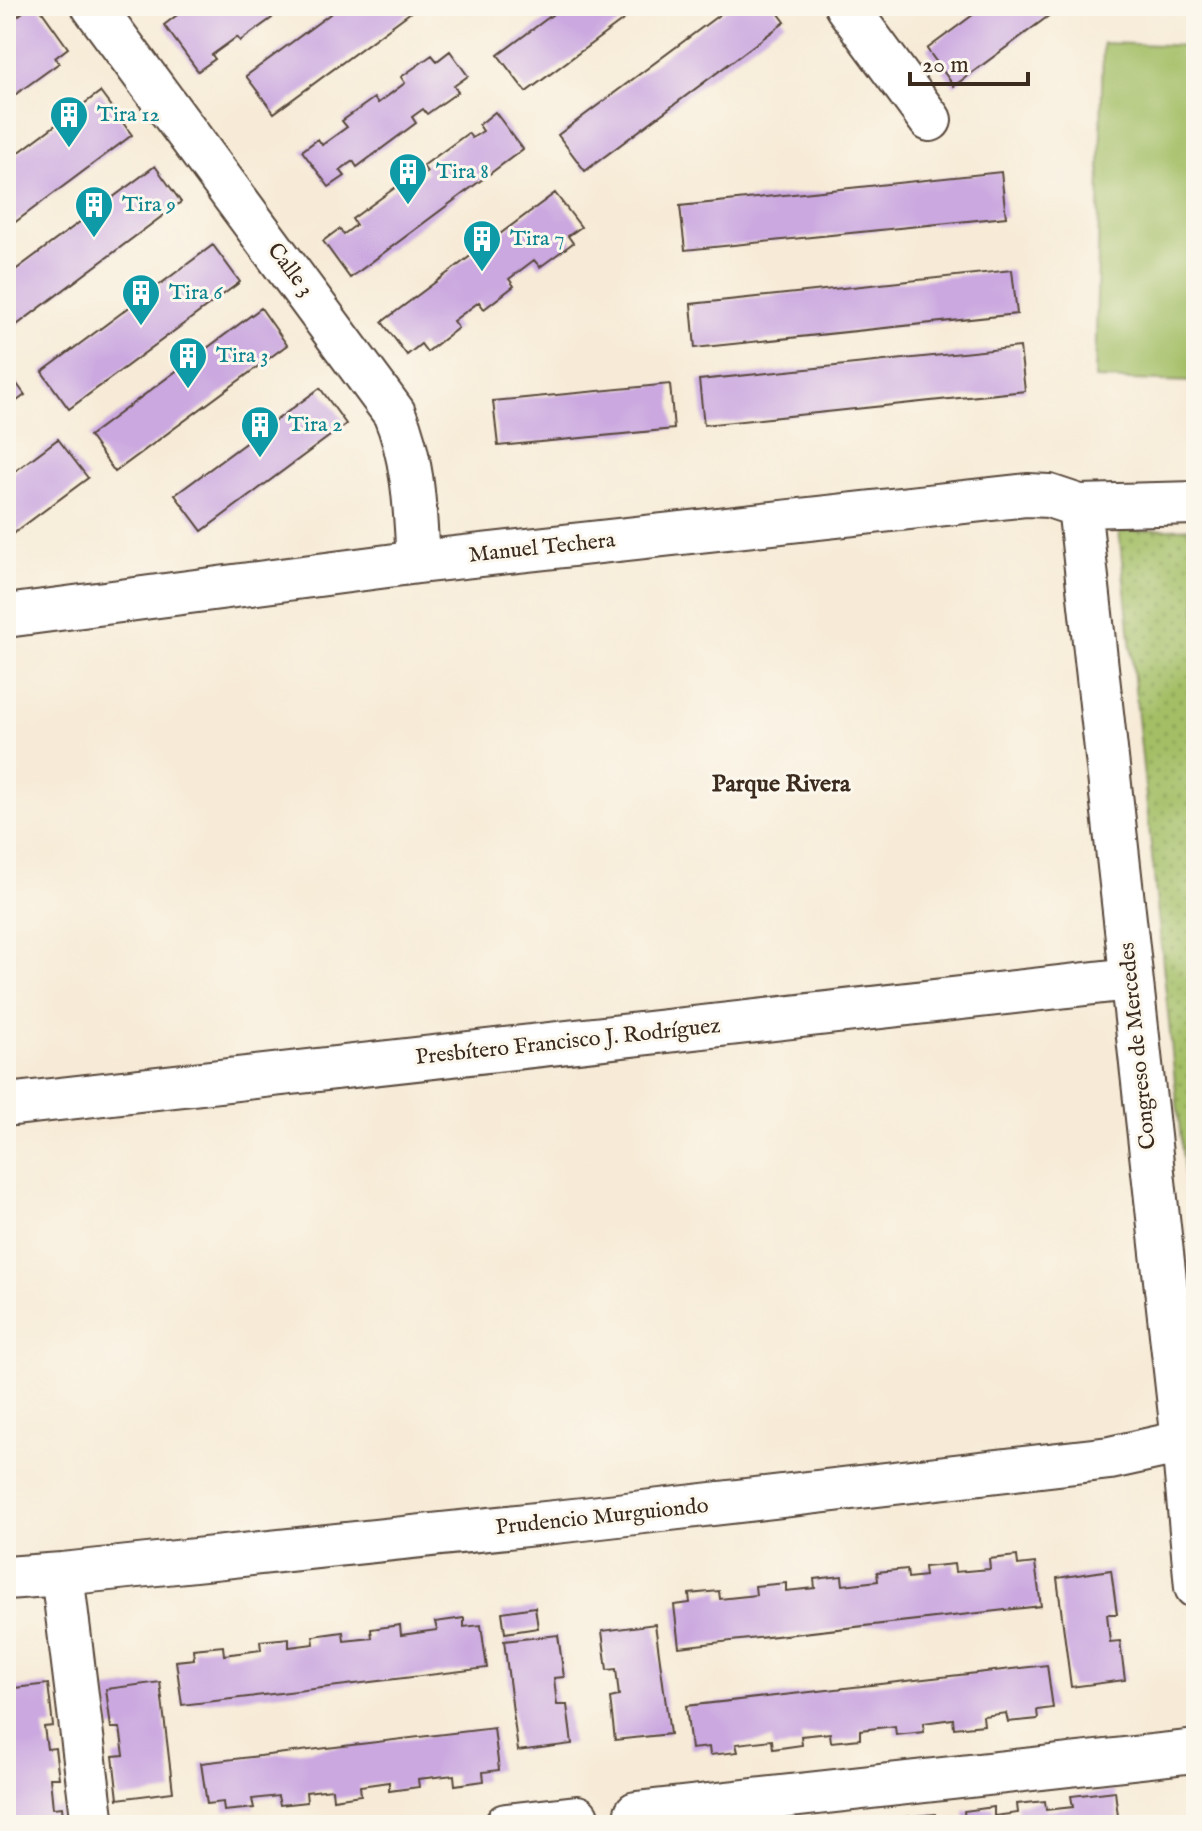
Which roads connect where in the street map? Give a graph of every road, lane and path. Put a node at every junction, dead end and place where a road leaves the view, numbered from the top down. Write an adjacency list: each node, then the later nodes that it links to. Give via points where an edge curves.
1 (93, 6): 6 (street, Calle 3, via 394,413 413,487)
2 (846, 6): 3 (street)
3 (930, 120)
4 (1196, 503): 5 (street, Manuel Techera)
5 (1079, 506): 6 (street, Manuel Techera, via 1027,495); 8 (street, Congreso de Mercedes)
6 (418, 562): 7 (street, Manuel Techera)
7 (6, 616)
8 (1130, 979): 9 (street, Presbítero Francisco J. Rodríguez); 10 (street, Congreso de Mercedes)
9 (6, 1105)
10 (1190, 1441): 11 (street, Prudencio Murguiondo, via 1095,1460); 13 (street, Congreso de Mercedes)
11 (62, 1574): 12 (street, Prudencio Murguiondo); 17 (street)
12 (6, 1578)
13 (1196, 1587)
14 (1196, 1751): 15 (street)
15 (636, 1813)
16 (577, 1817): 18 (street)
17 (93, 1825)
18 (506, 1825)

